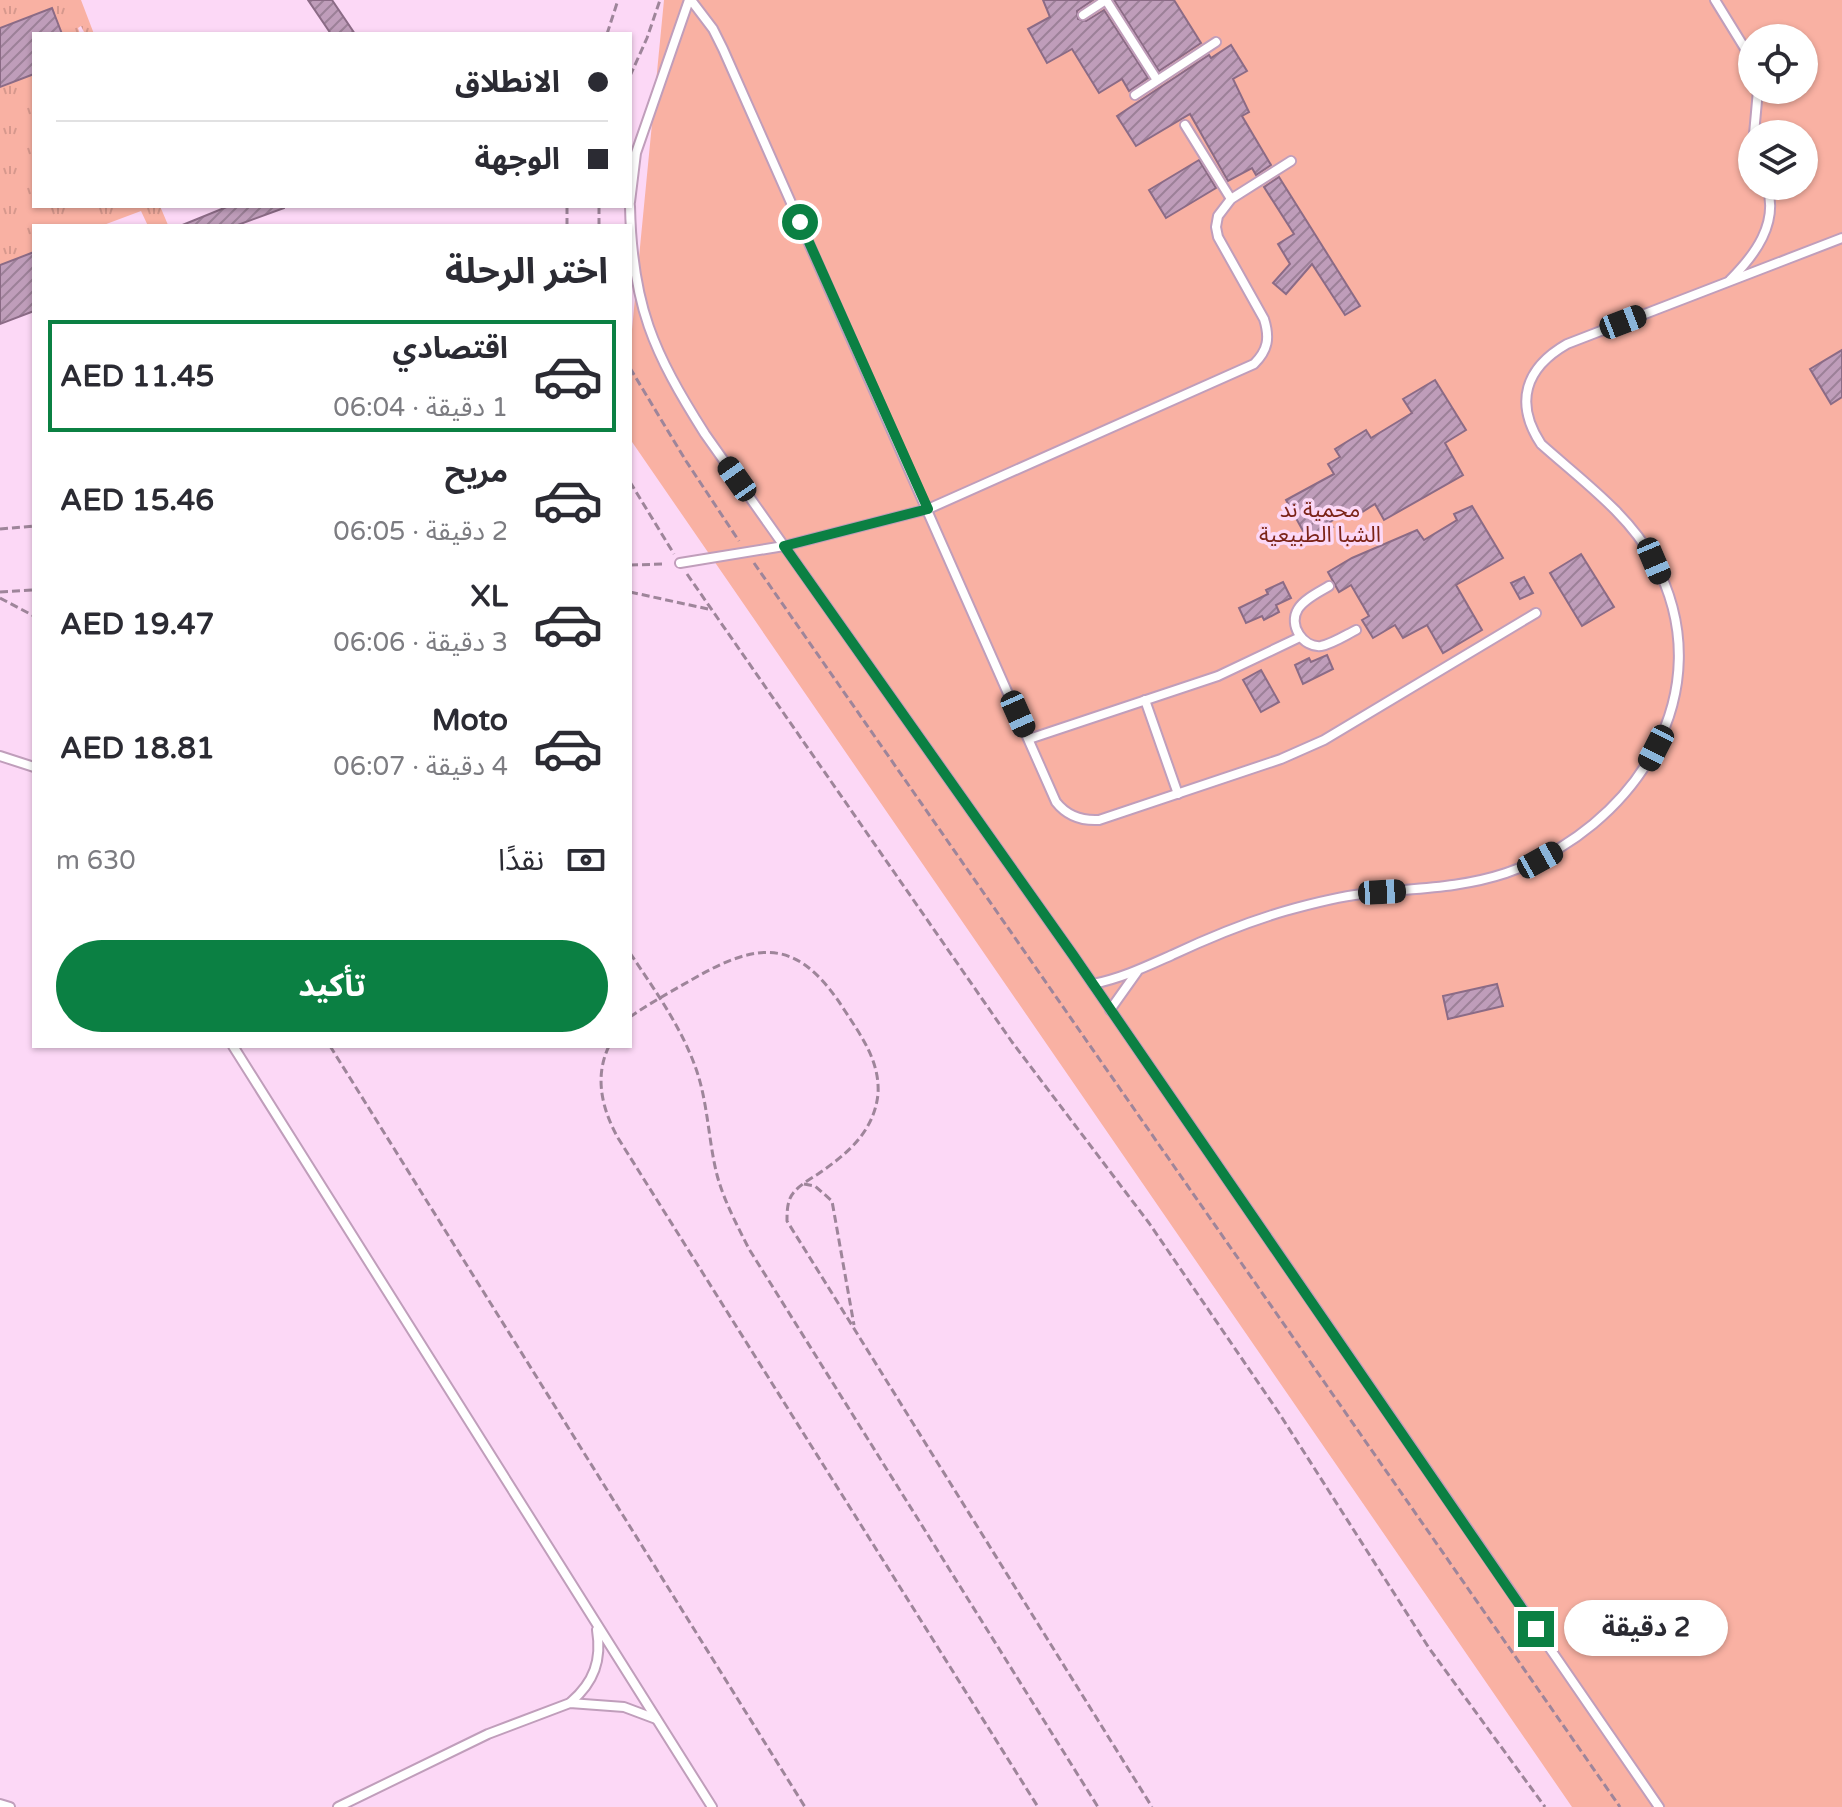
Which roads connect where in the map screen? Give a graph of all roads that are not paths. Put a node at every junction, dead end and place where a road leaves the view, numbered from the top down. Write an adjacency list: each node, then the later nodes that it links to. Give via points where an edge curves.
1 (690, 0): 11 (lane, via 636,153); 17 (lane, via 723,49)
2 (1106, 0): 4 (lane); 7 (lane)
3 (1715, 0): 5 (lane)
4 (1083, 15)
5 (1738, 37)
6 (1216, 42): 7 (lane)
7 (1157, 80): 8 (lane)
8 (1135, 95)
9 (1185, 125): 12 (lane)
10 (1291, 161): 12 (lane)
11 (632, 187)
12 (1231, 199): 17 (lane, via 1218,216 1218,237 1264,319 1268,343 1263,355 1254,364)
13 (1768, 200): 16 (lane, via 1765,236)
14 (1842, 238): 16 (lane)
15 (632, 260): 18 (lane, via 656,349 678,392)
16 (1725, 284): 29 (lane, via 1559,348 1539,364 1526,395 1531,430 1635,532 1668,594 1676,628 1674,698 1648,764 1626,793 1572,842 1506,873 1461,885 1362,894 1283,911)
17 (928, 509): 18 (lane); 25 (lane)
18 (784, 546): 19 (lane); 30 (lane)
19 (680, 563)
20 (1329, 586): 23 (lane, via 1298,610)
21 (1536, 613): 28 (lane, via 1324,740)
22 (1356, 630): 23 (lane, via 1320,646)
23 (1300, 637): 24 (lane, via 1218,676)
24 (1145, 700): 25 (lane); 28 (lane)
25 (1029, 739): 28 (lane, via 1056,802 1079,819 1099,820)
26 (0, 756): 27 (lane)
27 (32, 766)
28 (1178, 794)
29 (1137, 972): 30 (lane); 31 (lane)
30 (1093, 984): 31 (lane)
31 (1110, 1010): 40 (lane)
32 (234, 1048): 33 (lane)
33 (596, 1626): 34 (lane, via 598,1661 583,1692); 35 (lane)
34 (570, 1703): 35 (lane, via 624,1707); 38 (lane, via 448,1752)
35 (658, 1720): 39 (lane)
36 (0, 1804): 37 (lane)
37 (10, 1807)
38 (338, 1807)
39 (712, 1807)
40 (1659, 1807)

